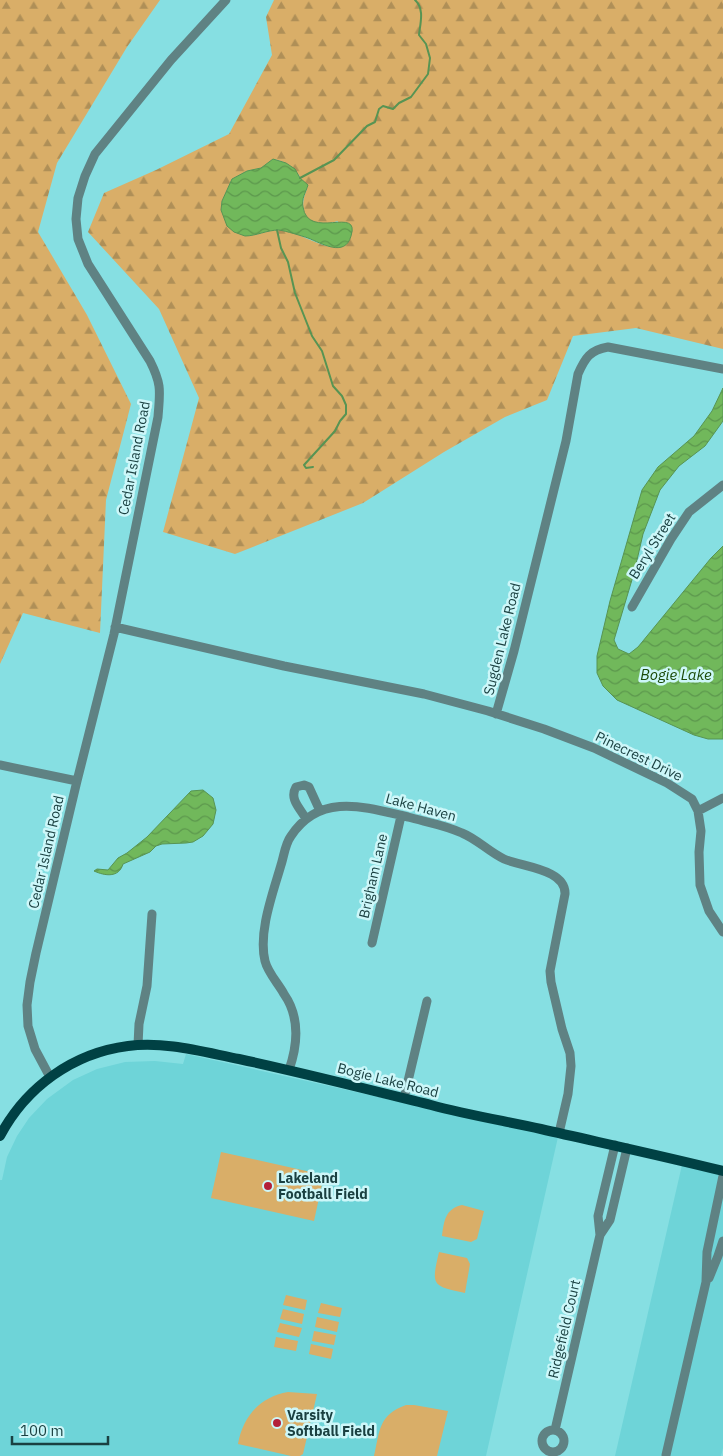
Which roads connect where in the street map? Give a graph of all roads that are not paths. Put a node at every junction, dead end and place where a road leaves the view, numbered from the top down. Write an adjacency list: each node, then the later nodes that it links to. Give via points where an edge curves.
1 (226, 0): 5 (street, Cedar Island Road, via 171,60 95,154 78,198 78,239 88,264 150,361 158,377 160,392 158,417)
2 (723, 369): 6 (street, Sugden Lake Road, via 608,347 589,355 582,365 566,441)
3 (723, 485): 4 (street, Beryl Street, via 690,512)
4 (632, 607)
5 (115, 627): 6 (street, Sugden Lake Road, via 424,694); 8 (street, Cedar Island Road)
6 (496, 714): 11 (street, Pinecrest Drive, via 594,748 666,783 692,800)
7 (0, 764): 8 (street)
8 (77, 781): 20 (street, Cedar Island Road, via 36,952 27,1005 28,1026 35,1049)
9 (723, 798): 11 (street)
10 (320, 811): 12 (street, Lake Haven, via 356,806); 13 (street, Lake Haven); 13 (street, via 309,787 296,787 294,798)
11 (698, 811): 15 (street, via 700,885 708,911)
12 (401, 816): 16 (street, Brigham Lane); 22 (street, Lake Haven, via 464,833 505,859 553,874 561,881 565,894 550,971 571,1066)
13 (306, 819): 19 (street, Lake Haven, via 289,839 265,925 263,946 265,962 295,1016 296,1040)
14 (152, 914): 18 (street, via 147,986)
15 (723, 932)
16 (372, 943)
17 (427, 1001): 21 (street)
18 (138, 1045): 19 (main road, Bogie Lake Road, via 165,1045); 20 (main road, Bogie Lake Road, via 94,1054)
19 (289, 1070): 21 (main road, Bogie Lake Road)
20 (50, 1077): 23 (main road, Bogie Lake Road, via 21,1104)
21 (404, 1098): 22 (main road, Bogie Lake Road)
22 (560, 1133): 24 (main road, Bogie Lake Road)
23 (0, 1136)
24 (615, 1145): 25 (main road, Bogie Lake Road); 29 (street, Ridgefield Court, via 598,1216)
25 (627, 1148): 26 (main road, Bogie Lake Road); 29 (street, Ridgefield Court, via 610,1220)
26 (723, 1171)
27 (723, 1176): 28 (street)
28 (719, 1220): 31 (street, via 707,1252)
29 (600, 1235): 32 (street, Ridgefield Court)
30 (723, 1241): 31 (street)
31 (706, 1282): 33 (street)
32 (555, 1430)
33 (666, 1456)

